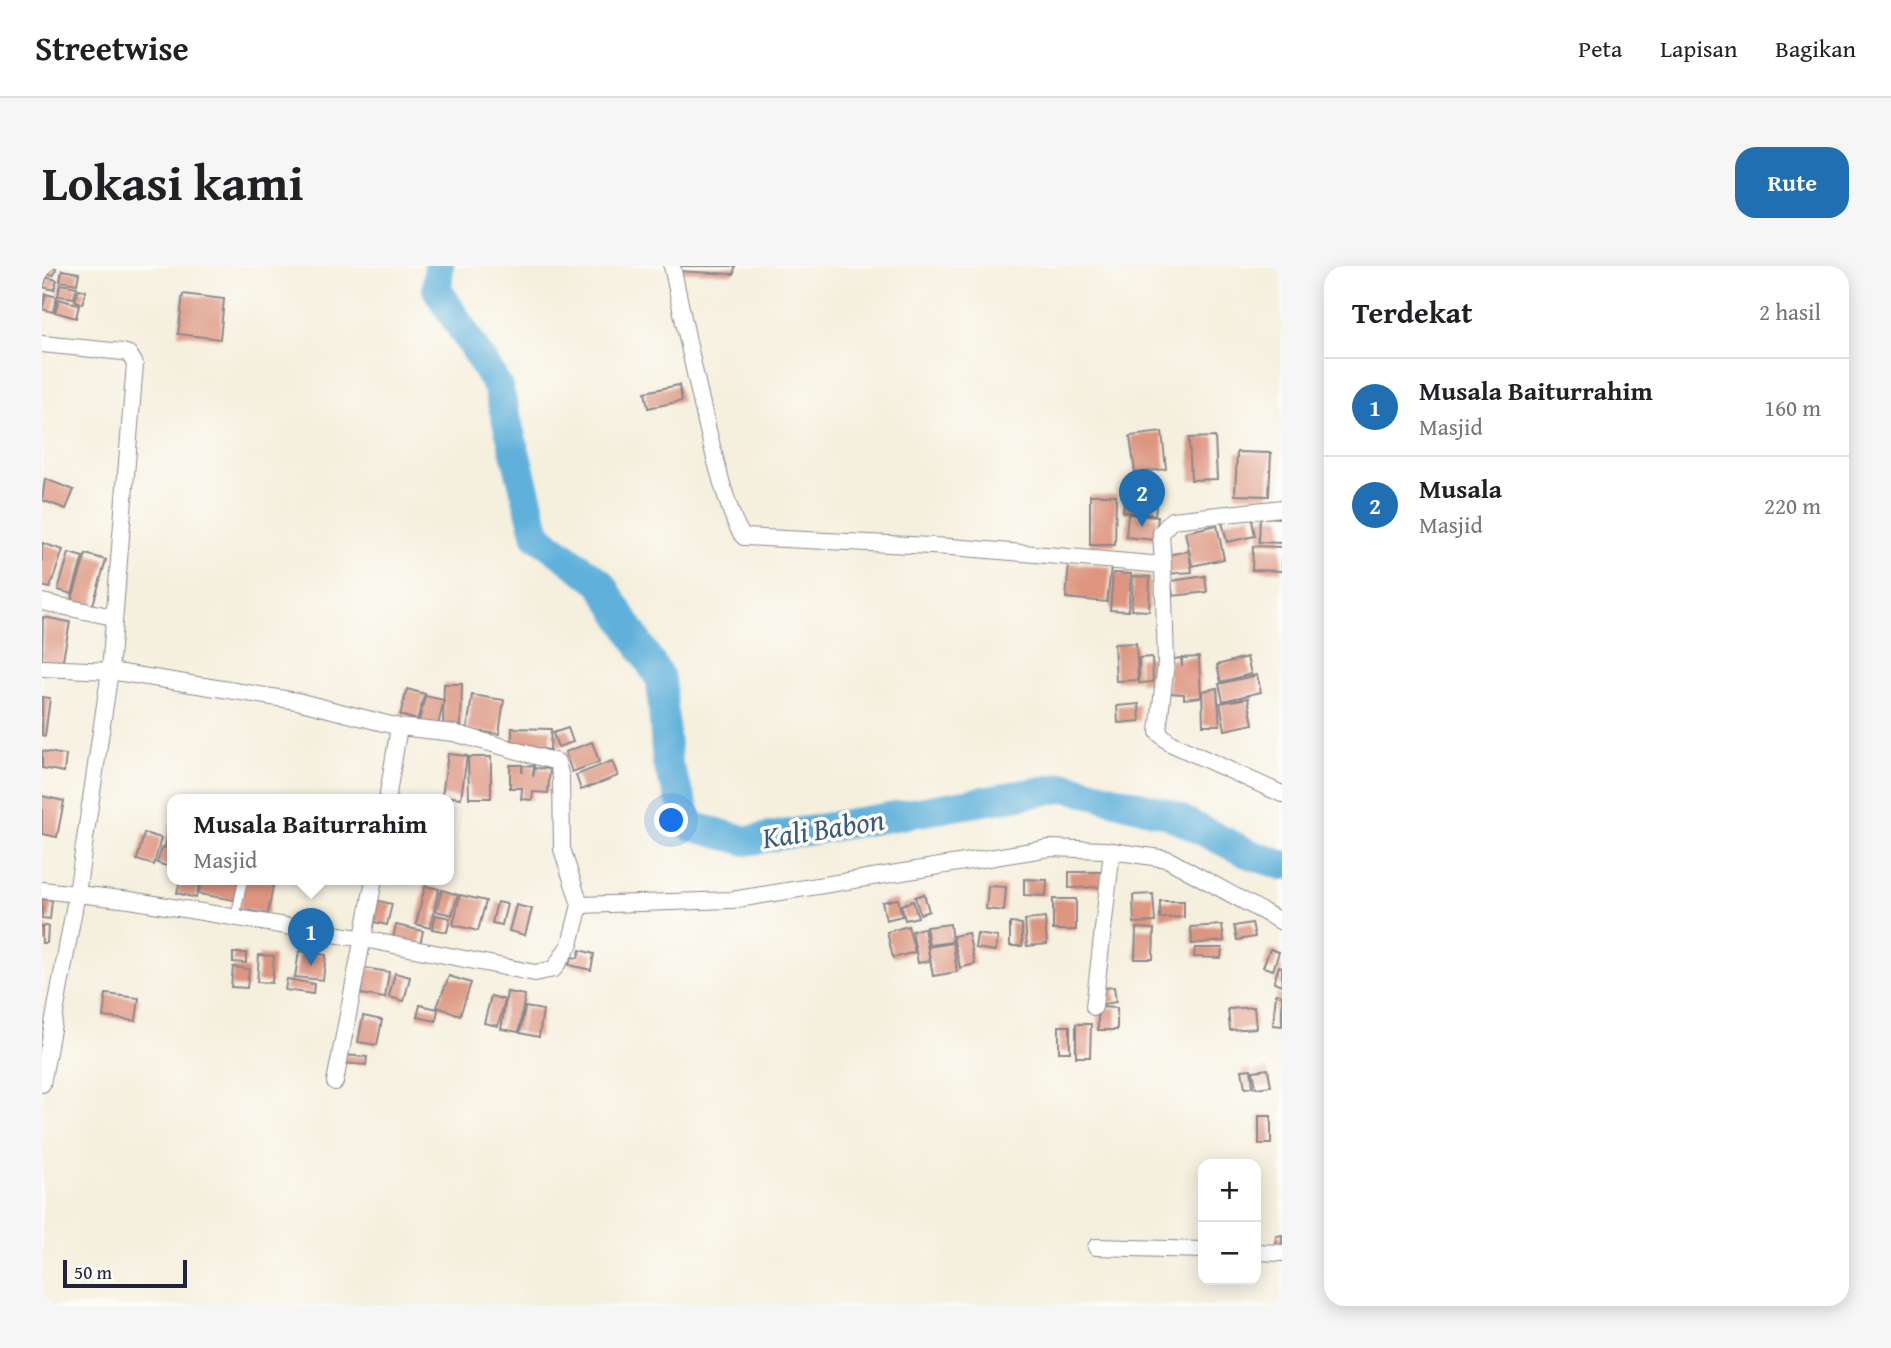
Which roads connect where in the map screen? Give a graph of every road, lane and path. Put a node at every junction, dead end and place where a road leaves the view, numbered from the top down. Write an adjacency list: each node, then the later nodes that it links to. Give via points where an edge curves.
1 (673, 266): 4 (street, via 710,436 732,516 744,537 952,547)
2 (42, 344): 6 (street, via 123,352 135,364)
3 (1282, 508): 4 (street, via 1171,520 1161,533)
4 (1163, 565): 11 (street, via 1166,663 1158,732 1170,743)
5 (42, 602): 6 (street)
6 (113, 617): 8 (street)
7 (42, 668): 8 (street)
8 (110, 671): 9 (street, via 297,701); 16 (street)
9 (399, 727): 10 (street); 17 (street, via 454,733 557,762 562,849)
10 (388, 794)
11 (1282, 794)
12 (1112, 851): 17 (street, via 1050,848 732,900); 19 (street, via 1167,859); 21 (street)
13 (242, 885): 18 (lane)
14 (373, 885): 20 (street)
15 (42, 890): 16 (street)
16 (77, 893): 18 (street); 23 (street)
17 (580, 905): 20 (street, via 570,944 554,969 545,973)
18 (235, 918): 20 (street)
19 (1282, 922)
20 (364, 939): 22 (street)
21 (1094, 1007)
22 (335, 1082)
23 (42, 1084)
24 (1096, 1247): 25 (street)
25 (1198, 1250)
26 (1261, 1252): 27 (street)
27 (1282, 1253)

